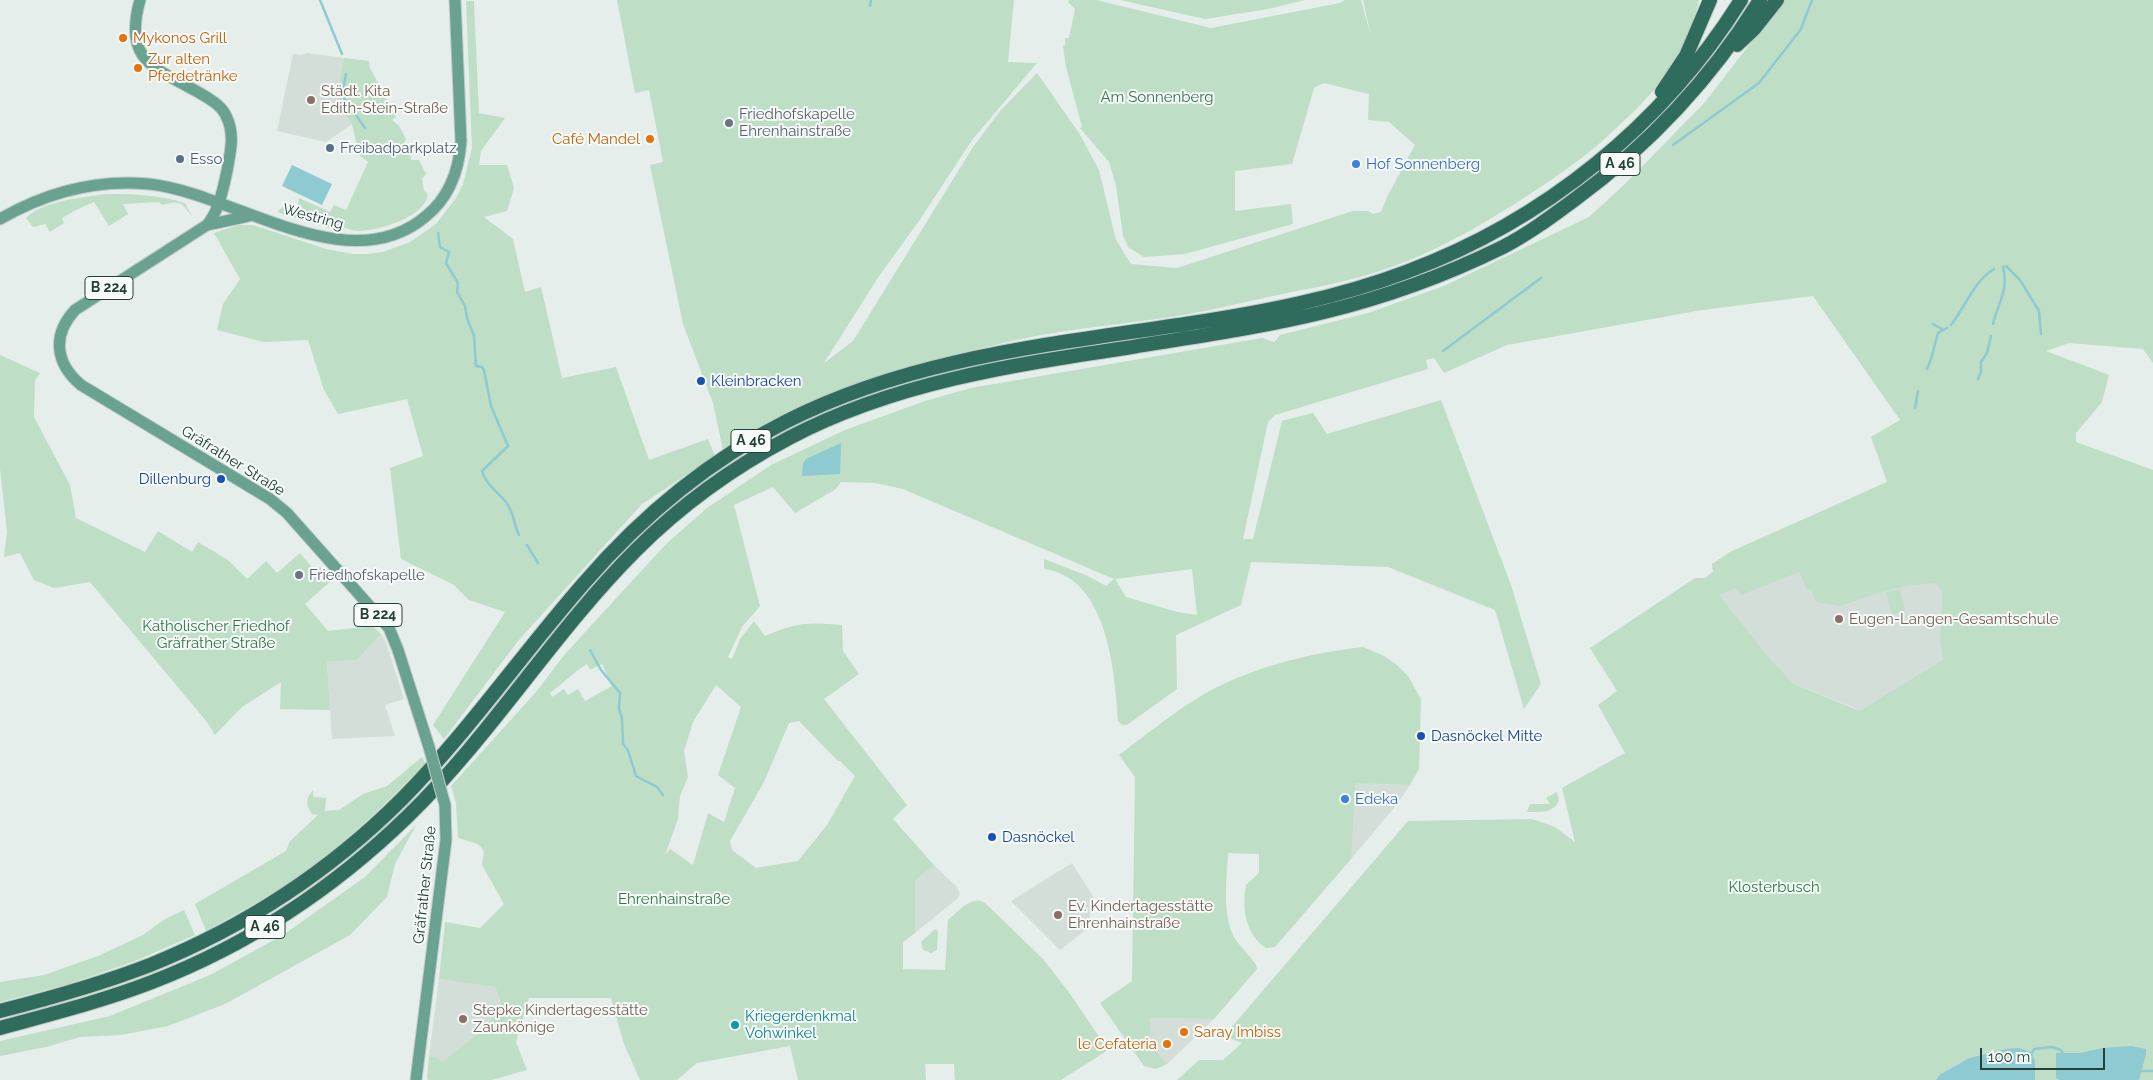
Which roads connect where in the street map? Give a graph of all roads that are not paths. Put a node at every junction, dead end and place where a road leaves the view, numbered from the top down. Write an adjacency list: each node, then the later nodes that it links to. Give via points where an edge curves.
1 (140, 0): 9 (main road, Gräfrather Straße / B 224, via 135,31 141,55 161,72 216,103 227,118 231,146)
2 (455, 0): 10 (main road, Westring, via 460,158 446,194 430,213 403,232 362,242 331,240)
3 (1710, 0): 8 (highway, via 1686,56)
4 (1741, 0): 8 (highway, A 46, via 1702,55)
5 (1760, 0): 7 (highway, A 46)
6 (1777, 0): 7 (highway, via 1754,29)
7 (1716, 64): 14 (highway, A 46, via 1652,136 1554,215 1506,245 1422,282 1328,311 1265,326 972,374 860,407 789,438 715,485 636,550 567,628 446,776 411,814 336,879 254,934 156,981 109,998)
8 (1648, 117): 13 (highway, A 46, via 1595,165 1546,201 1471,244 1405,273 1356,289 1275,308 966,359 852,392 781,424 704,472 625,538 563,607 440,759 371,829 326,866 243,921 194,946 100,983)
9 (218, 204): 10 (main road, Westring); 11 (main road, Westring, via 178,189 148,184 94,186 37,200); 12 (main road, Gräfrather Straße / B 224)
10 (252, 215): 12 (main road)
11 (0, 219)
12 (207, 224): 15 (main road, Gräfrather Straße / B 224, bridge, via 75,310 66,320 60,337 60,352 64,367 81,385 270,499 287,513 389,628 445,805 446,840)
13 (0, 1011)
14 (0, 1028)
15 (416, 1080)

